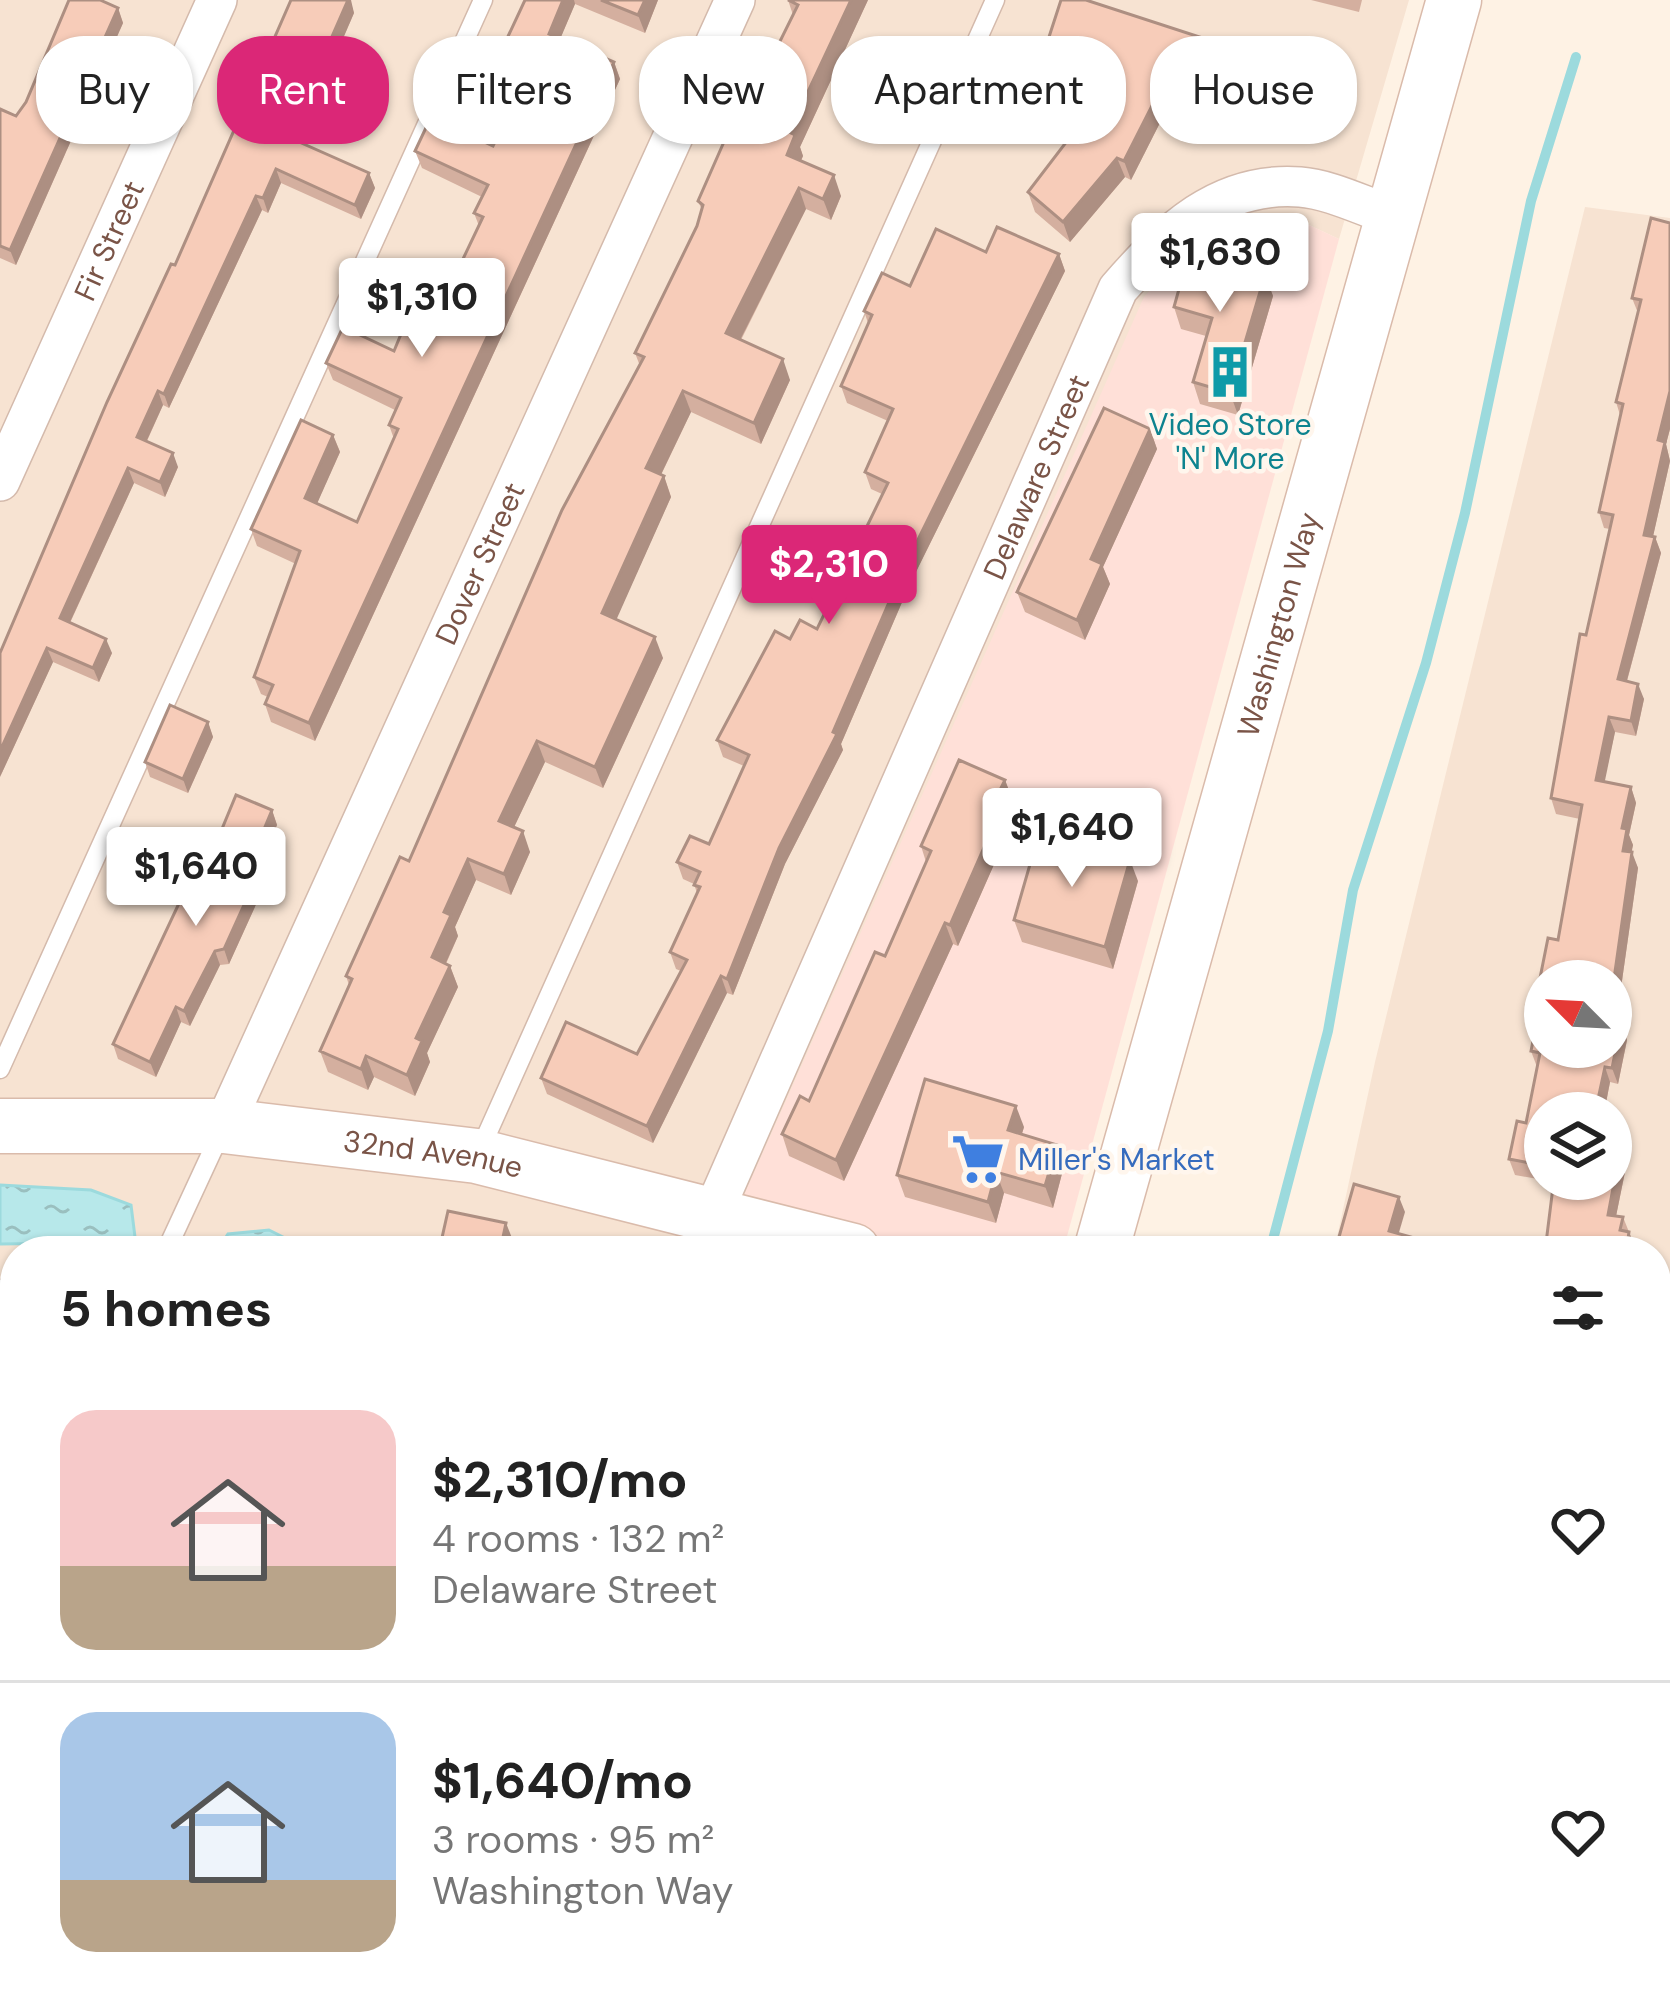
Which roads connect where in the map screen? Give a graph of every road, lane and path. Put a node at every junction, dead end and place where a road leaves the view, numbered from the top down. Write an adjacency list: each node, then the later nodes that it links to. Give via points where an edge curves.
1 (217, 0): 7 (street, Fir Street)
2 (483, 0): 8 (lane)
3 (735, 0): 10 (street, Dover Street)
4 (995, 0): 11 (lane)
5 (1454, 0): 6 (main road, Washington Way)
6 (1390, 215): 12 (street, Delaware Street, via 1303,187 1240,190 1194,214 1118,289); 15 (main road, Washington Way)
7 (0, 481)
8 (0, 1069)
9 (0, 1126): 10 (main road, 32nd Avenue)
10 (224, 1126): 11 (main road, 32nd Avenue); 13 (lane)
11 (477, 1156): 12 (main road, 32nd Avenue)
12 (713, 1213): 14 (main road, 32nd Avenue)
13 (173, 1236)
14 (798, 1236)
15 (1105, 1236)

